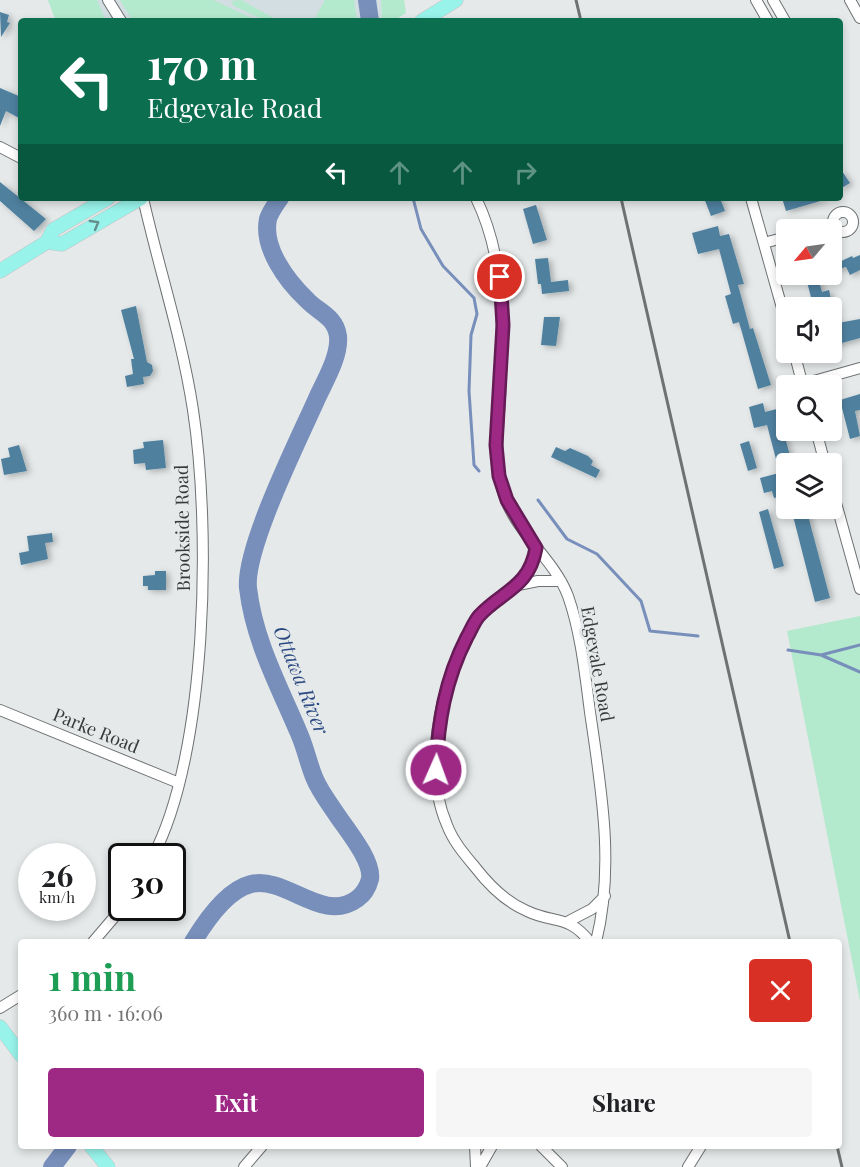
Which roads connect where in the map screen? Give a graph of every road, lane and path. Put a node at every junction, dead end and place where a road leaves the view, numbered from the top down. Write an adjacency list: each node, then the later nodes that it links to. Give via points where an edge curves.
1 (108, 0): 6 (street)
2 (456, 0): 7 (main road)
3 (756, 0): 8 (street)
4 (773, 0): 9 (street)
5 (850, 0): 10 (street)
6 (119, 18)
7 (427, 18)
8 (766, 18)
9 (783, 18)
10 (860, 18)
11 (0, 147): 12 (street)
12 (18, 156)
13 (103, 201): 19 (main road, via 53,230)
14 (137, 201): 19 (main road, one-way to 14, via 62,244)
15 (143, 201): 31 (street, Brookside Road, via 174,317 198,449 201,606 195,685)
16 (477, 201): 26 (street, Edgevale Road, via 491,234 500,277 503,325 496,445 499,476 507,500)
17 (752, 201): 20 (street)
18 (776, 240): 20 (street)
19 (47, 242): 21 (main road)
20 (764, 243): 22 (street)
21 (0, 271)
22 (779, 297)
23 (860, 368): 24 (street)
24 (837, 375)
25 (840, 519): 29 (street)
26 (536, 548): 27 (street, Edgevale Road); 28 (street, via 531,567)
27 (561, 581): 28 (street); 33 (street, Edgevale Road, via 579,640 590,708 605,819)
28 (518, 585): 35 (street, via 478,617 458,655 438,723 439,795 456,843 489,884 526,911)
29 (860, 589)
30 (0, 710): 31 (street, Parke Road)
31 (179, 783): 32 (street, Brookside Road)
32 (160, 843)
33 (605, 896): 35 (street, via 592,909); 38 (street, Edgevale Road)
34 (111, 921): 36 (street)
35 (569, 921): 37 (street)
36 (96, 939)
37 (587, 939)
38 (597, 939)
39 (18, 997): 40 (street)
40 (0, 1008)
41 (0, 1027): 42 (main road)
42 (18, 1051)
43 (93, 1149): 49 (main road)
44 (259, 1149): 50 (street)
45 (475, 1149): 51 (street)
46 (490, 1149): 51 (street)
47 (544, 1149): 52 (street)
48 (699, 1149): 53 (street)
49 (107, 1166)
50 (244, 1167)
51 (478, 1167)
52 (562, 1167)
53 (688, 1167)

